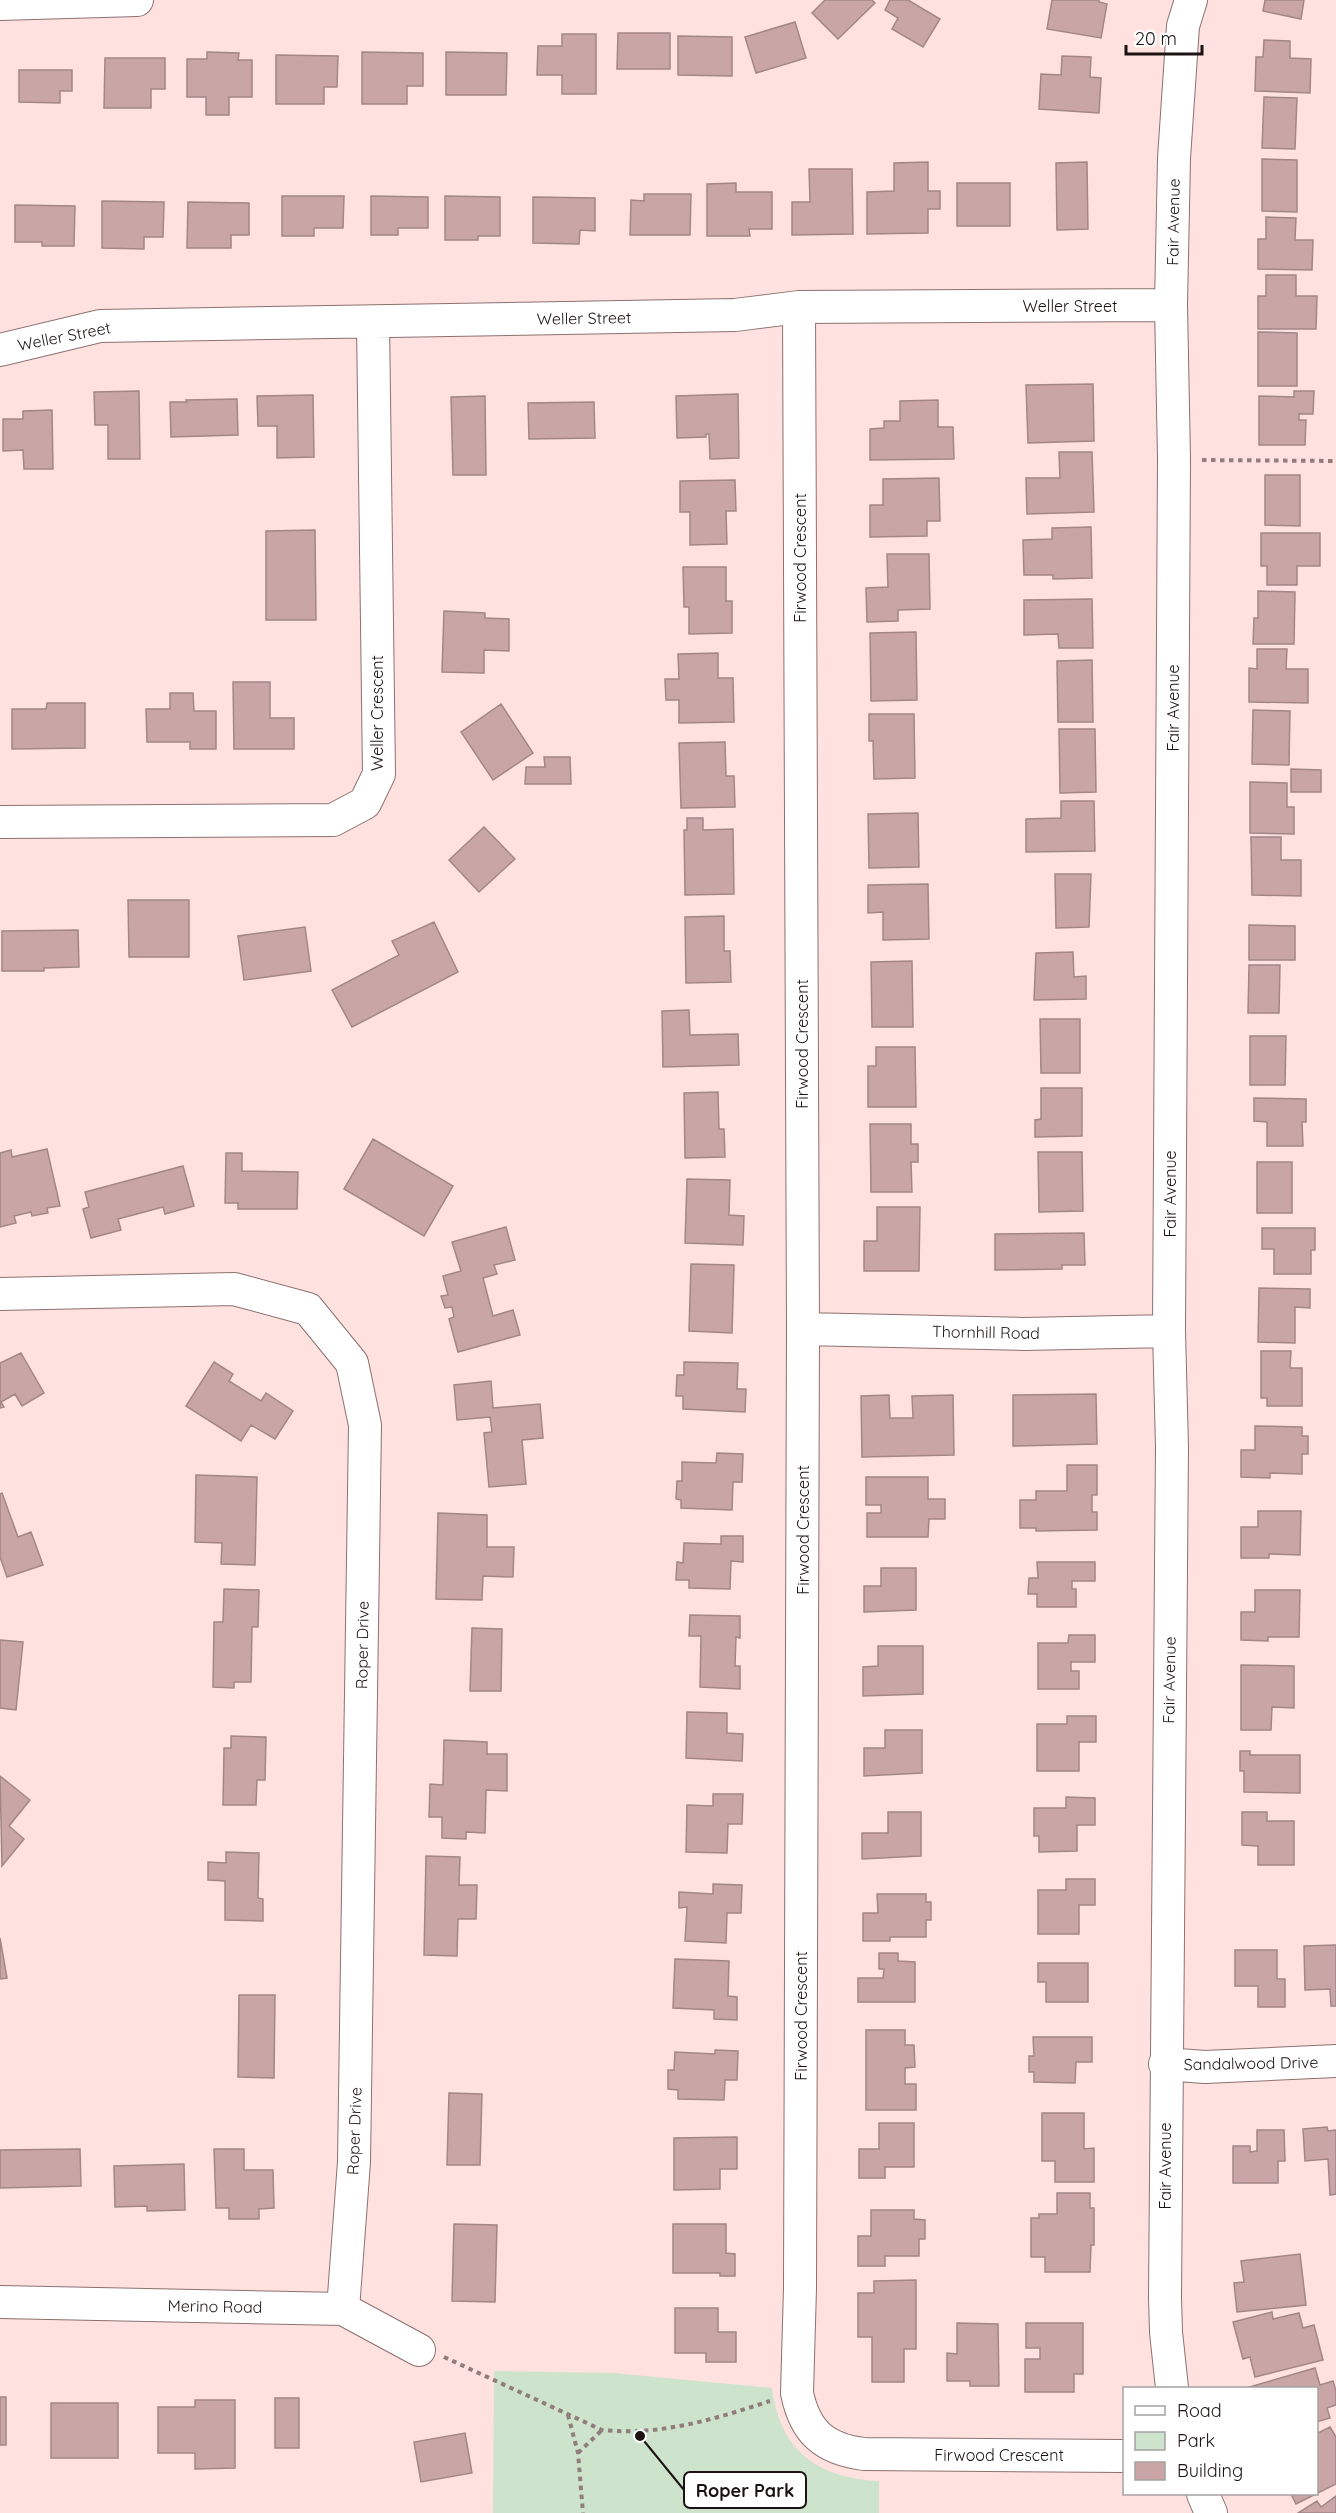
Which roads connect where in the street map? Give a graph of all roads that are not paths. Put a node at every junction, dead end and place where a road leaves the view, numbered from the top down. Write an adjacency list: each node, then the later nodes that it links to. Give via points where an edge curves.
1 (137, 0): 3 (street)
2 (1191, 0): 5 (street, Fair Avenue, via 1183,26)
3 (50, 1): 4 (street)
4 (0, 4)
5 (1171, 305): 6 (street, Weller Street); 12 (street, Fair Avenue, via 1174,459)
6 (799, 307): 7 (street, Weller Street, via 735,315); 11 (street, Firwood Crescent)
7 (373, 322): 8 (street, Weller Street, via 100,326); 9 (street, Weller Crescent, via 379,774 365,803 333,820)
8 (0, 350)
9 (0, 822)
10 (0, 1294): 16 (street, Roper Drive, via 234,1289 308,1309 352,1363 365,1425 354,2162)
11 (803, 1329): 12 (street, Thornhill Road, via 1024,1334); 19 (street, Firwood Crescent, via 801,2276 797,2393 800,2409 816,2434 846,2452)
12 (1169, 1331): 14 (street, Fair Avenue, via 1172,1447)
13 (1336, 2061): 14 (street, Sandalwood Drive, via 1205,2067)
14 (1166, 2064): 18 (street, Fair Avenue, via 1165,2298)
15 (0, 2302): 16 (street, Merino Road)
16 (343, 2308): 17 (street, Merino Road)
17 (419, 2350)
18 (1172, 2387)
19 (1123, 2456)
20 (1204, 2495): 21 (street)
21 (1211, 2513)

